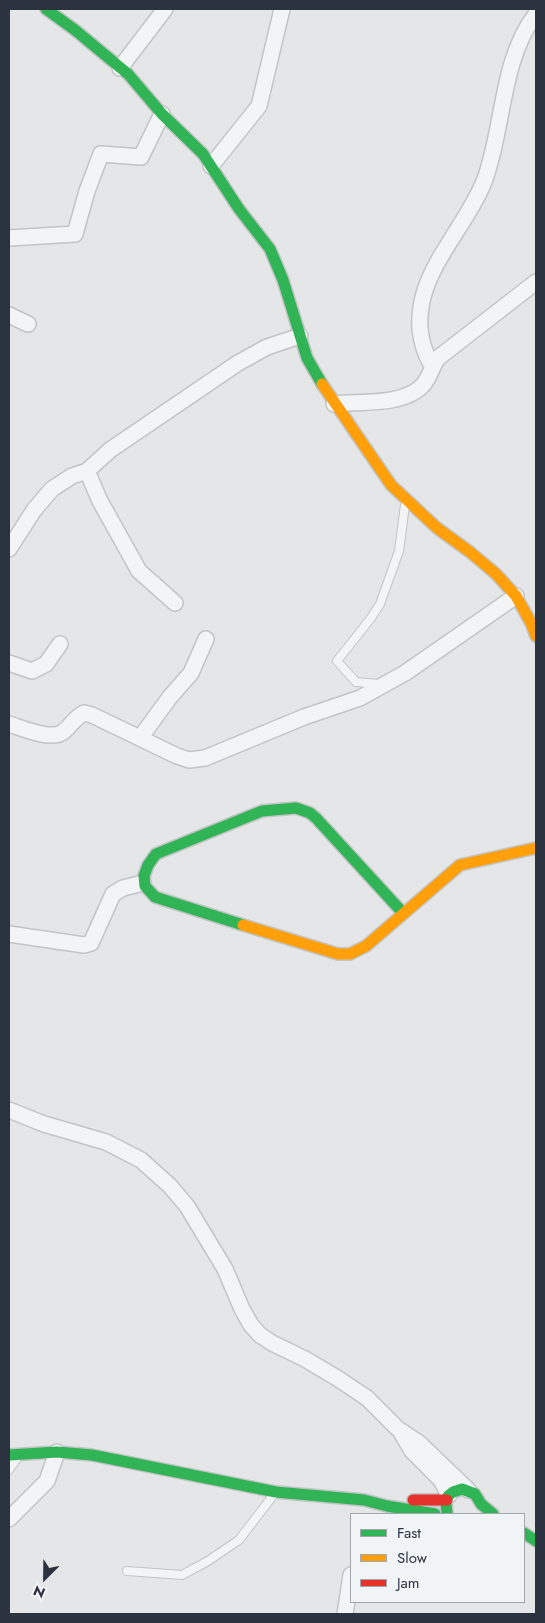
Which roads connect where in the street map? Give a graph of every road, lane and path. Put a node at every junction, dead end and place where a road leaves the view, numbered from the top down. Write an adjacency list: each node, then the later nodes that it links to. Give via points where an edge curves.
1 (46, 9): 5 (street)
2 (165, 9): 5 (street)
3 (282, 9): 7 (street, via 259,106)
4 (536, 14): 13 (street, via 512,64 484,181 436,267 424,296 420,334)
5 (120, 68): 6 (street)
6 (162, 114): 7 (street); 8 (street, via 141,157 101,154 75,234)
7 (211, 166): 12 (street, via 270,249)
8 (9, 238)
9 (536, 282): 13 (street, via 447,350)
10 (9, 315): 11 (street)
11 (28, 324)
12 (300, 336): 14 (street, via 307,358); 15 (street, via 267,347 238,364 110,450)
13 (432, 366): 14 (street, via 425,383 405,397)
14 (334, 404): 16 (street, via 391,485)
15 (87, 471): 17 (street, via 52,489); 19 (street, via 139,571)
16 (406, 500): 18 (street, via 496,574); 24 (lane, via 399,551 380,604 338,661 356,682)
17 (9, 549)
18 (516, 596): 20 (street); 24 (street)
19 (175, 603)
20 (536, 636)
21 (206, 639): 26 (street, via 191,673)
22 (60, 644): 23 (street, via 46,664 32,671)
23 (9, 663)
24 (384, 685): 26 (street, via 360,698 205,758 189,760)
25 (9, 724): 26 (street, via 55,736 84,713)
26 (140, 738)
27 (536, 848): 29 (street, via 460,865)
28 (143, 883): 29 (street, via 155,896 342,955 352,955 366,946); 29 (street, via 149,862 156,854 262,811 296,808 316,818); 30 (street, via 113,894 91,942 84,945)
29 (403, 913)
30 (9, 934)
31 (9, 1110): 32 (street, via 106,1142 141,1160 187,1206 225,1269 242,1310 260,1335 306,1359 367,1398)
32 (398, 1429): 36 (street, via 418,1443); 38 (street, via 412,1451 441,1480)
33 (57, 1452): 34 (street); 37 (street, via 92,1455); 44 (street, via 47,1481)
34 (14, 1454): 35 (lane)
35 (9, 1470)
36 (468, 1490): 38 (street, via 456,1490); 40 (street, via 474,1493)
37 (276, 1492): 39 (street); 47 (lane, via 239,1540 182,1575)
38 (448, 1498): 39 (street, via 423,1501 388,1497); 42 (street)
39 (363, 1507): 41 (street, via 387,1506)
40 (478, 1508): 43 (street)
41 (429, 1513)
42 (448, 1513)
43 (490, 1513)
44 (9, 1519)
45 (525, 1534): 46 (street)
46 (536, 1541)
47 (127, 1571)
48 (350, 1582): 49 (street)
49 (345, 1614)

